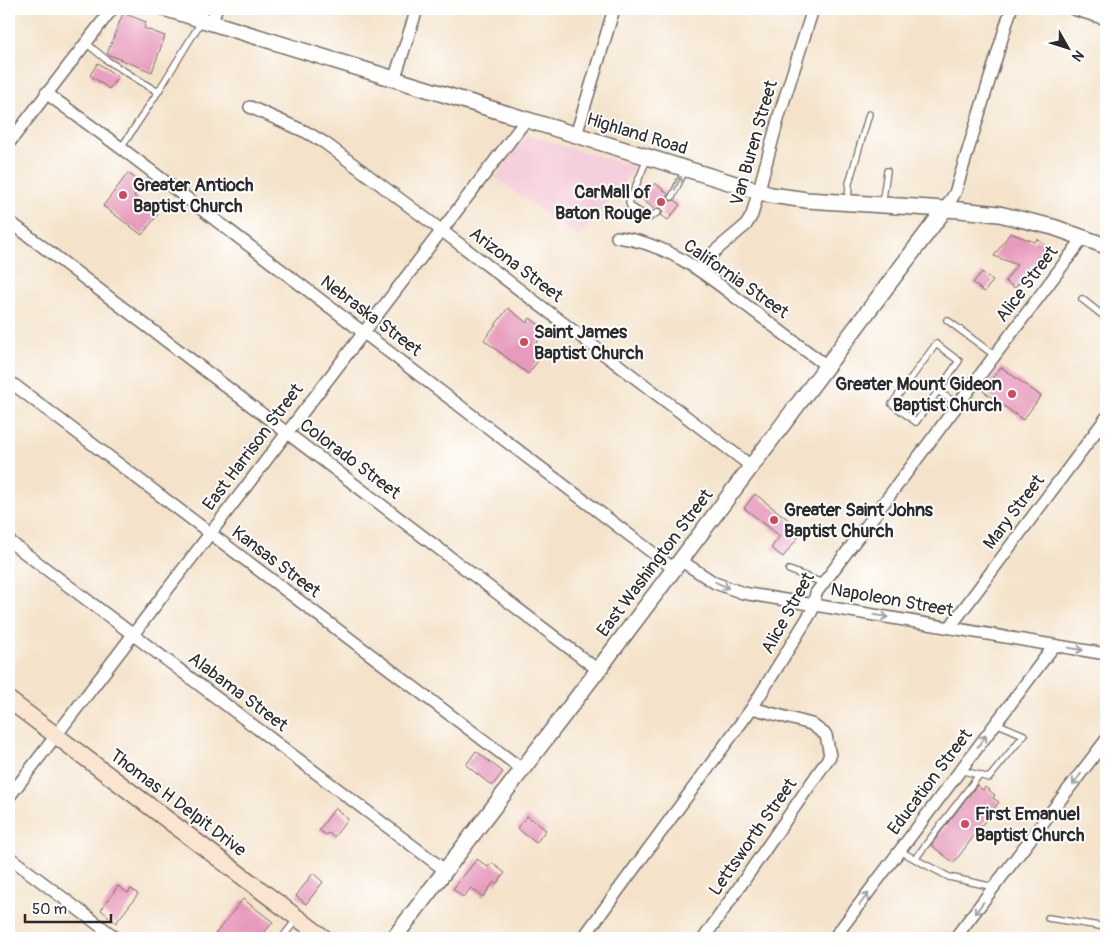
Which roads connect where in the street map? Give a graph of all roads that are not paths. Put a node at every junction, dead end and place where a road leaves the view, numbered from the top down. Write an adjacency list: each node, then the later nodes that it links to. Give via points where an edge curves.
1 (112, 9): 10 (street)
2 (167, 9): 8 (street, Highland Road)
3 (417, 9): 11 (street)
4 (614, 9): 17 (street)
5 (813, 9): 23 (street, Van Buren Street, via 778,116)
6 (1011, 9): 27 (street, via 955,193)
7 (1073, 9): 9 (street)
8 (210, 17): 11 (street, Highland Road); 12 (lane)
9 (1106, 19)
10 (86, 43): 12 (lane, via 108,61); 13 (street)
11 (394, 80): 16 (street, Highland Road)
12 (158, 92): 19 (lane)
13 (46, 93): 18 (street); 19 (street, Nebraska Street)
14 (250, 107): 30 (street, Arizona Street, via 325,144)
15 (869, 114): 25 (lane, via 849,183)
16 (526, 120): 17 (street, Highland Road); 30 (street, East Harrison Street)
17 (576, 135): 20 (street, Highland Road)
18 (9, 143)
19 (122, 148): 38 (street, Nebraska Street)
20 (648, 158): 21 (street, Highland Road); 28 (lane, via 629,202 649,218)
21 (685, 169): 23 (street, Highland Road); 24 (lane, one-way to 21)
22 (887, 171): 26 (lane)
23 (759, 191): 25 (street, Highland Road, via 795,199); 34 (street, Van Buren Street, via 750,220 715,251)
24 (672, 197)
25 (848, 203): 26 (street, Highland Road)
26 (882, 205): 27 (street, Highland Road)
27 (945, 209): 32 (street, Highland Road, via 1018,218); 40 (street, East Washington Street)
28 (658, 212)
29 (9, 222): 45 (street, Colorado Street)
30 (441, 230): 38 (street, East Harrison Street); 46 (street, Arizona Street)
31 (617, 237): 34 (street, California Street, via 655,246)
32 (1084, 237): 33 (street, Highland Road); 39 (street, Alice Street)
33 (1106, 246)
34 (700, 270): 40 (street, California Street)
35 (1082, 299): 36 (lane)
36 (1106, 318)
37 (947, 320): 39 (lane)
38 (362, 331): 45 (street, East Harrison Street); 49 (street, Nebraska Street)
39 (994, 355): 43 (street, Alice Street)
40 (826, 366): 46 (street, East Washington Street)
41 (9, 381): 47 (street, Kansas Street)
42 (938, 391): 42 (lane, via 916,422 892,404 936,344 959,361); 43 (lane)
43 (957, 404): 51 (street, Alice Street)
44 (1106, 418): 53 (street, Mary Street)
45 (286, 432): 47 (street, East Harrison Street); 57 (street, Colorado Street)
46 (751, 466): 49 (street, East Washington Street)
47 (209, 534): 54 (street, East Harrison Street); 63 (street, Kansas Street)
48 (9, 541): 54 (street, Alabama Street)
49 (677, 564): 52 (street, Napoleon Street, one-way to 52, via 732,590); 57 (street, East Washington Street)
50 (789, 570): 51 (lane)
51 (823, 583): 52 (street, Alice Street)
52 (814, 604): 53 (street, Napoleon Street, one-way to 53); 59 (street, Alice Street)
53 (950, 627): 55 (street, Napoleon Street)
54 (133, 635): 61 (street, East Harrison Street); 70 (street, Alabama Street)
55 (1054, 646): 56 (street, Napoleon Street, one-way to 56); 60 (street, Education Street)
56 (1106, 654)
57 (598, 670): 63 (street, East Washington Street)
58 (9, 700): 61 (main road, Thomas H Delpit Drive)
59 (752, 708): 79 (street, Alice Street); 80 (street, Lettsworth Street, via 811,724 826,735 830,756)
60 (996, 723): 64 (street, Education Street, one-way to 60); 65 (lane, via 1024,735 989,778)
61 (56, 736): 66 (street, East Harrison Street); 72 (main road, Thomas H Delpit Drive)
62 (1106, 740): 71 (street, one-way to 71)
63 (523, 770): 70 (street, East Washington Street)
64 (961, 770): 65 (lane); 67 (street, Education Street)
65 (979, 775): 69 (lane)
66 (9, 797)
67 (900, 851): 69 (lane); 81 (street, Education Street, one-way to 67)
68 (9, 856): 75 (street)
69 (915, 859): 71 (lane, via 950,877)
70 (446, 871): 78 (street, East Washington Street)
71 (994, 887): 82 (street, one-way to 82)
72 (297, 918): 76 (lane); 77 (main road, Thomas H Delpit Drive)
73 (1048, 918): 74 (lane)
74 (1106, 927)
75 (116, 938)
76 (282, 938)
77 (324, 938)
78 (394, 938)
79 (583, 938)
80 (704, 938)
81 (834, 938)
82 (955, 938)

